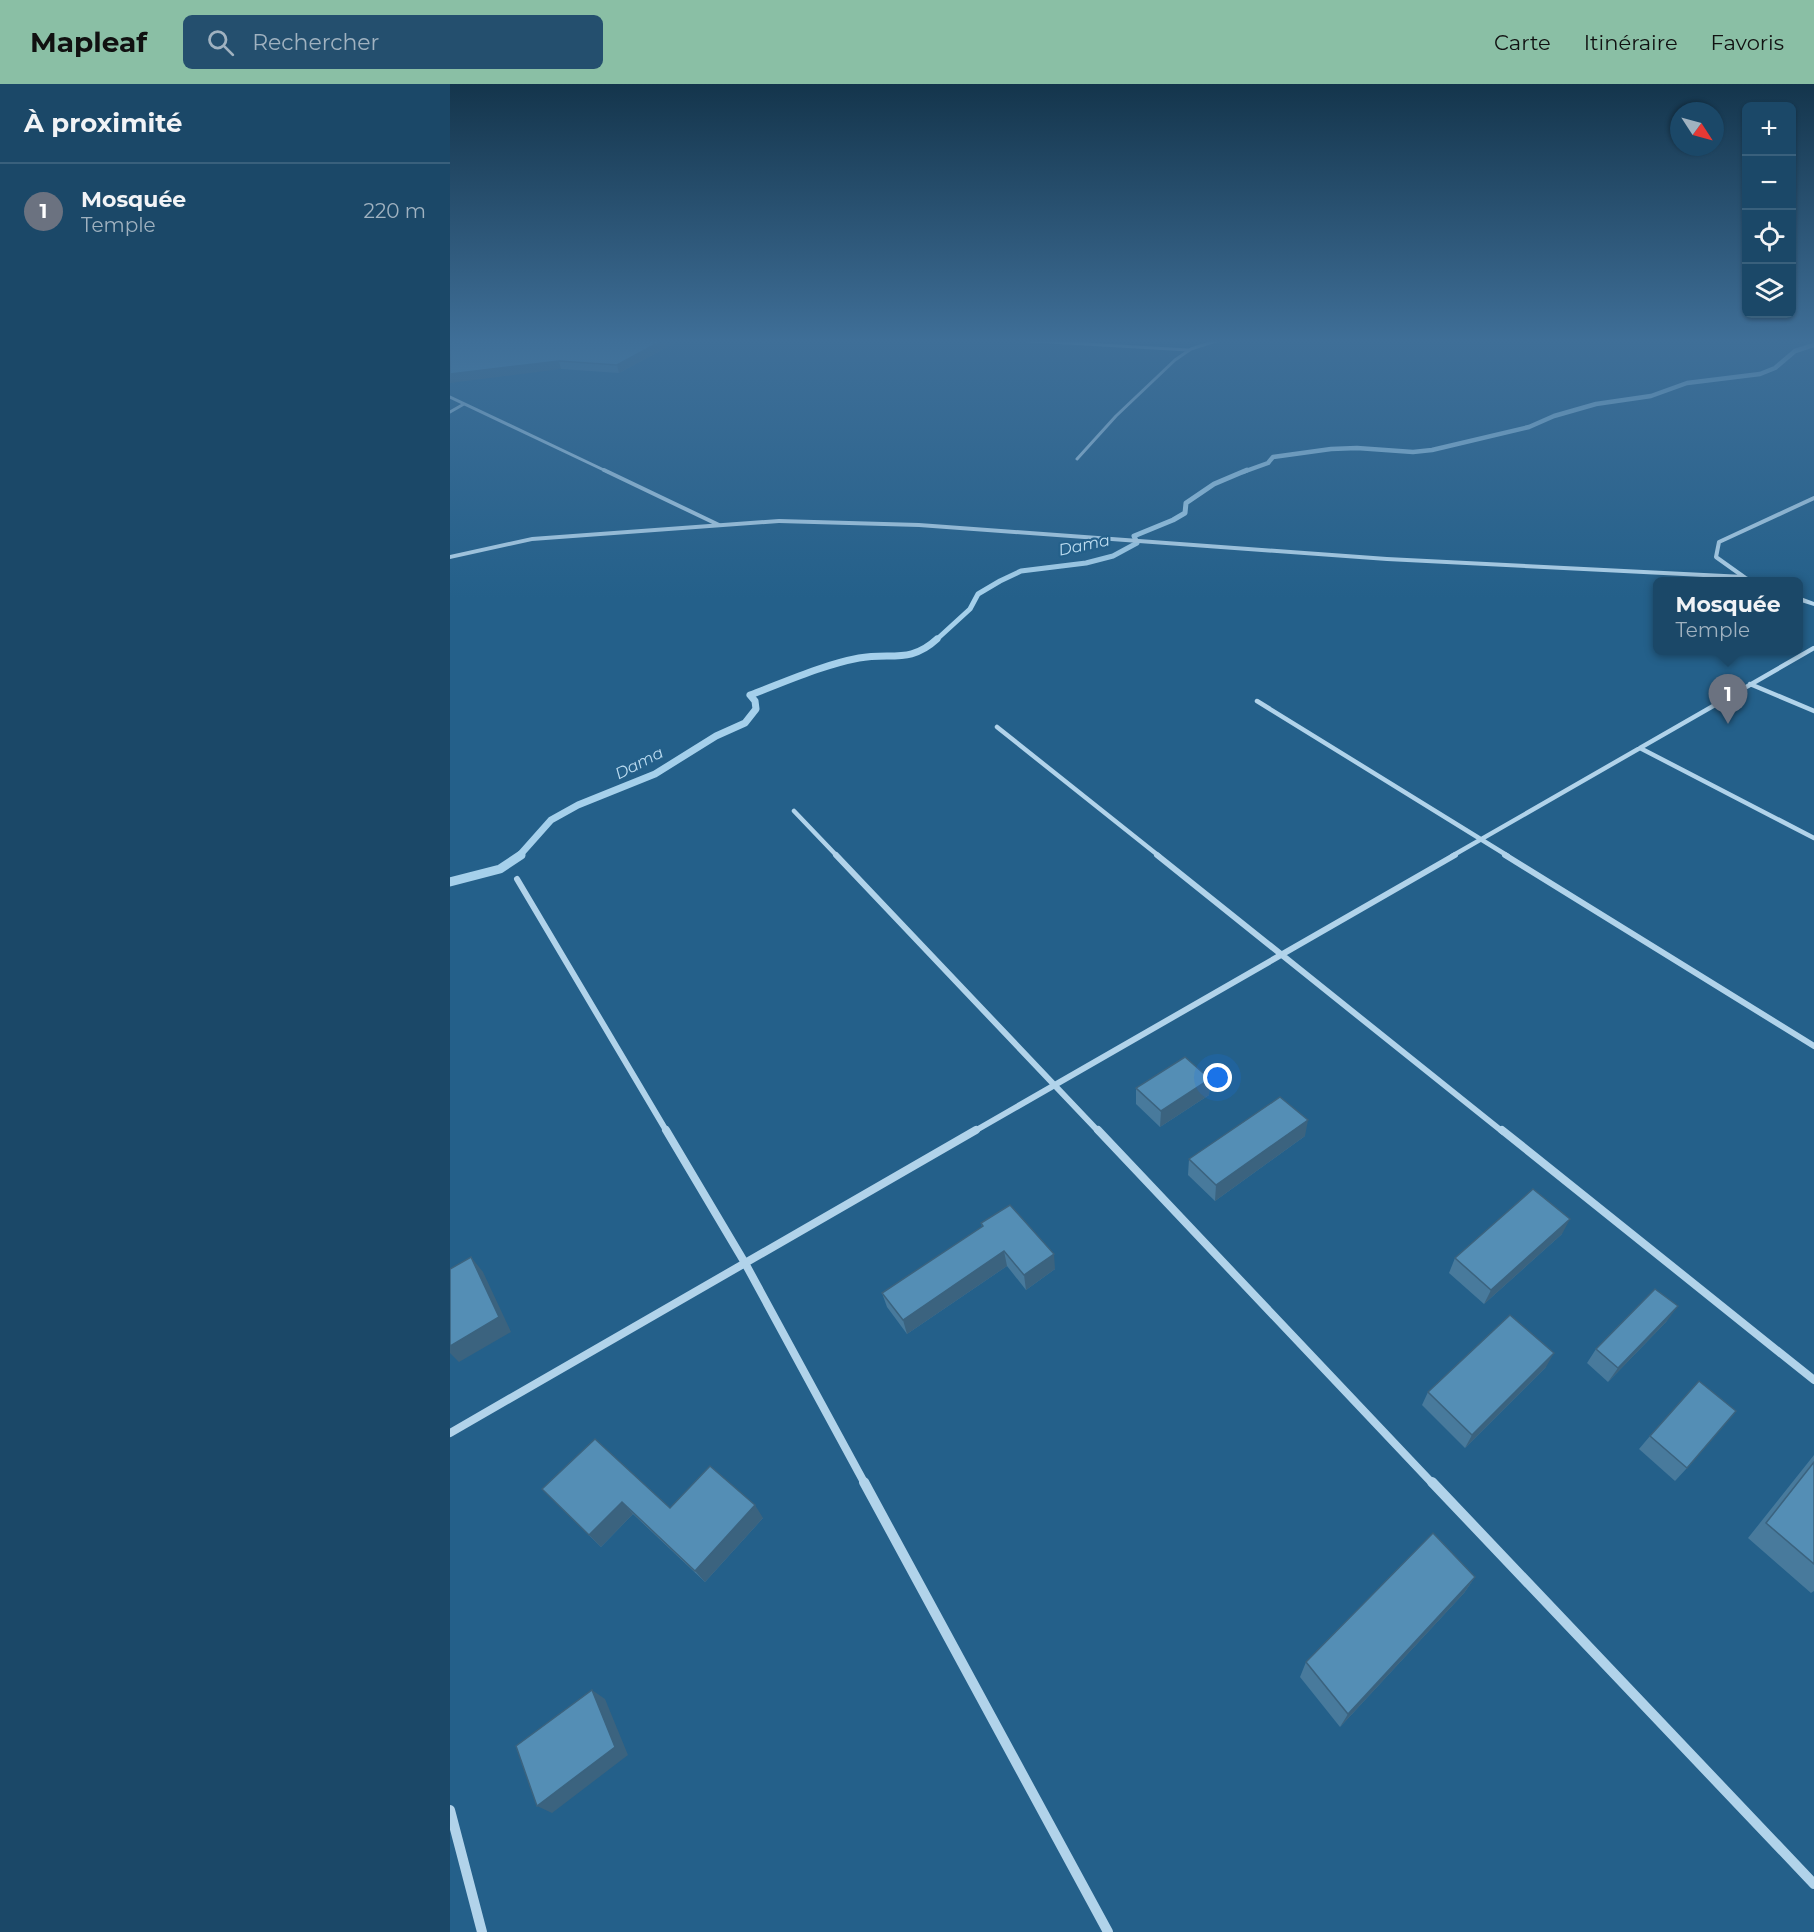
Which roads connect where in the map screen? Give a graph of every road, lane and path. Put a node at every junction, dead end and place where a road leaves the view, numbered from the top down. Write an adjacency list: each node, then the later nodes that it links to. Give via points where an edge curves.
1 (509, 425): 5 (street)
2 (1108, 425): 3 (street)
3 (1077, 459)
4 (1814, 498): 7 (street, via 1719,542 1716,557)
5 (719, 525): 6 (street, via 532,539); 7 (street, via 779,521 908,524 1387,559)
6 (450, 556)
7 (1744, 577)
8 (1802, 655): 9 (street)
9 (1750, 684): 11 (street); 13 (street)
10 (1257, 701): 15 (street)
11 (1814, 711)
12 (997, 727): 18 (street)
13 (1640, 748): 15 (street); 16 (street)
14 (794, 811): 20 (street)
15 (1482, 838): 18 (street); 19 (street)
16 (1814, 838)
17 (517, 879): 21 (street)
18 (1281, 954): 20 (street); 22 (street)
19 (1814, 1046)
20 (1054, 1085): 21 (street); 25 (street)
21 (745, 1263): 23 (street); 27 (street)
22 (1814, 1380)
23 (450, 1433)
24 (450, 1810): 26 (street)
25 (1814, 1884)
26 (482, 1932)
27 (1108, 1932)

